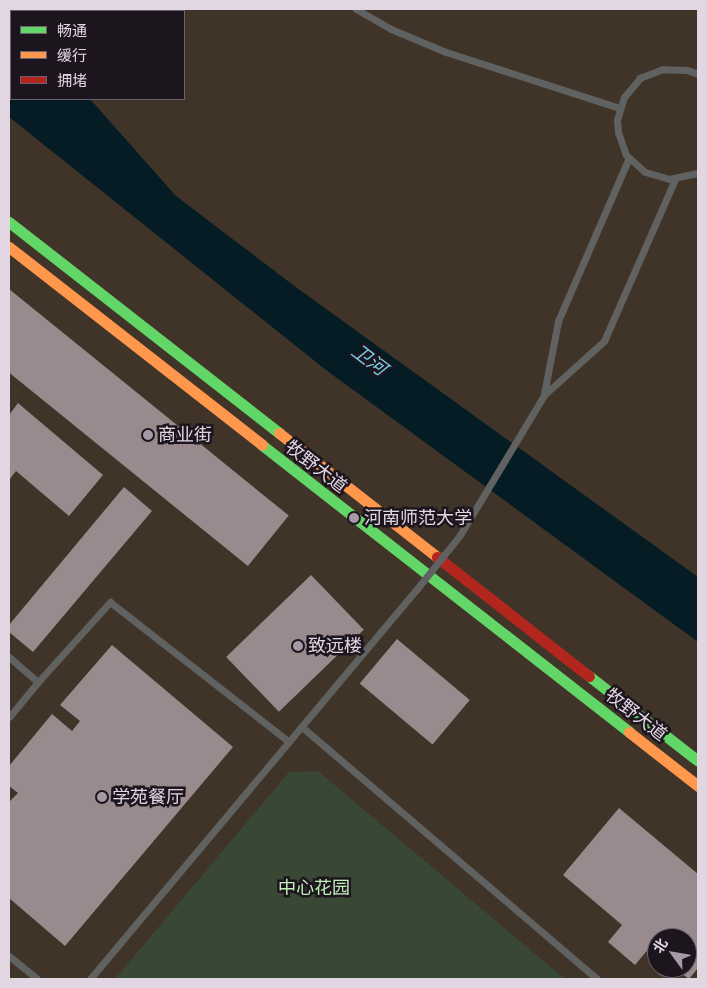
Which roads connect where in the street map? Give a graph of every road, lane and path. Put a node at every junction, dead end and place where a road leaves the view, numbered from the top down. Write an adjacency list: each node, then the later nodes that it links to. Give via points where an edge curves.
1 (356, 9): 3 (lane, via 391,29 446,52)
2 (698, 74): 3 (lane, via 675,68 651,72 631,86)
3 (619, 108): 4 (lane, via 618,132)
4 (629, 158): 6 (lane, via 645,172); 9 (lane, via 558,321)
5 (698, 173): 6 (lane)
6 (675, 179): 9 (lane, via 604,341)
7 (9, 222): 15 (main road, 牧野大道)
8 (9, 247): 16 (main road, 牧野大道)
9 (544, 395): 13 (lane, bridge, via 460,535)
10 (9, 657): 11 (lane)
11 (38, 682): 12 (lane); 14 (lane, via 110,602)
12 (9, 717)
13 (302, 727): 14 (lane); 20 (lane)
14 (288, 742): 19 (lane)
15 (698, 761)
16 (698, 786)
17 (9, 956): 18 (lane)
18 (37, 979)
19 (90, 979)
20 (597, 979)

